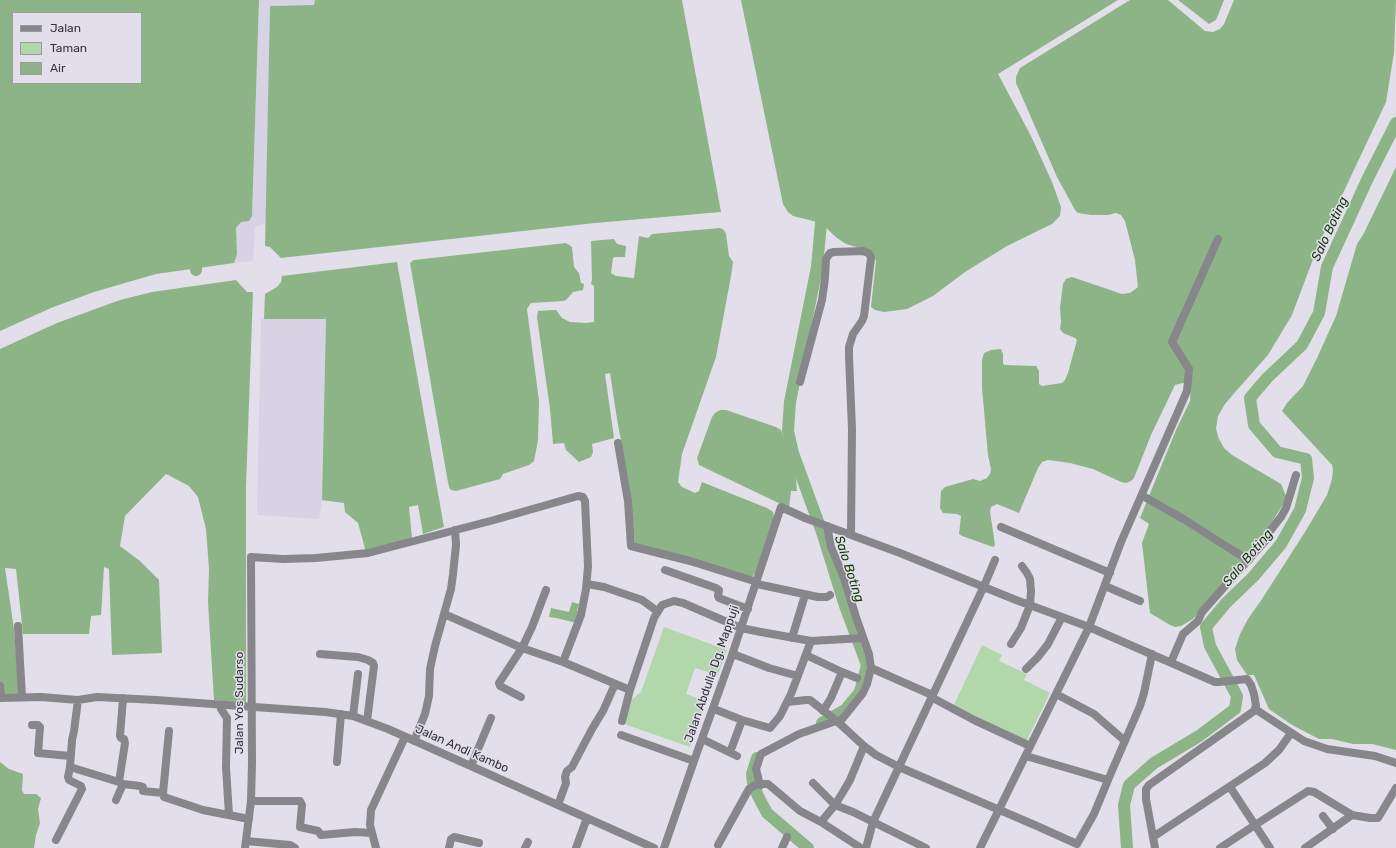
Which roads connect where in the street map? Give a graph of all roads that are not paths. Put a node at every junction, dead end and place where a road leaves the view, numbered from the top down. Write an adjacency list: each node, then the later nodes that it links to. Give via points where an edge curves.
1 (1218, 239): 5 (street, via 1172,342 1189,369 1188,391)
2 (800, 382): 9 (street, via 822,300 828,255 834,252 868,253 871,258 864,316 853,334 849,347 852,429)
3 (618, 443): 15 (street, via 628,501 631,546 690,561)
4 (1296, 475): 11 (street, via 1284,512)
5 (1143, 496): 11 (street); 14 (street, via 1121,542)
6 (826, 525): 9 (street); 15 (street, Jalan Abdulla Dg. Mappuji, via 781,507); 32 (street, via 831,546 844,578)
7 (1001, 527): 14 (street)
8 (454, 530): 16 (street, via 578,496 583,497 586,516); 26 (street, via 454,574); 60 (street, Jalan Yos Sudarso, via 368,553 316,558 251,557)
9 (851, 534): 17 (street)
10 (994, 560): 17 (street)
11 (1249, 560): 41 (street, via 1202,612 1198,621 1183,634)
12 (1022, 566): 23 (street, via 1030,579)
13 (665, 570): 24 (street, via 716,588 719,590 719,598)
14 (1110, 573): 18 (street)
15 (757, 583): 20 (street); 24 (street, Jalan Abdulla Dg. Mappuji)
16 (587, 584): 25 (street, via 642,600); 40 (street, via 580,615)
17 (984, 586): 23 (street); 52 (street)
18 (1105, 586): 22 (street); 29 (street)
19 (546, 590): 35 (street)
20 (805, 595): 21 (street, via 824,598); 31 (street)
21 (830, 595)
22 (1140, 601)
23 (1030, 605): 27 (street); 34 (street)
24 (748, 610): 30 (street, Jalan Abdulla Dg. Mappuji)
25 (657, 611): 30 (street, via 668,602 683,602); 50 (street)
26 (444, 614): 35 (street); 77 (street, via 433,654 425,714)
27 (1062, 617): 29 (street); 43 (street, via 1048,644)
28 (18, 626): 53 (street)
29 (1089, 627): 38 (street); 51 (street)
30 (741, 628): 31 (street); 37 (street, Jalan Abdulla Dg. Mappuji)
31 (792, 638): 33 (street)
32 (859, 638): 33 (street); 42 (street, via 869,654)
33 (811, 641): 39 (street)
34 (1011, 644)
35 (522, 648): 40 (street); 54 (street, via 499,683)
36 (320, 654): 68 (street, via 358,657 373,664)
37 (733, 654): 46 (street); 61 (street, Jalan Abdulla Dg. Mappuji)
38 (1152, 654): 41 (street); 78 (street, via 1144,693)
39 (806, 655): 44 (street); 46 (street)
40 (563, 662): 48 (street)
41 (1171, 662): 62 (street, via 1219,682 1247,680 1251,685)
42 (871, 668): 52 (street); 70 (street, via 863,693)
43 (1026, 669)
44 (842, 672): 47 (street); 63 (street)
45 (358, 674): 65 (street)
46 (798, 676): 58 (street)
47 (857, 678)
48 (615, 684): 50 (street); 100 (street, via 603,711 572,767 567,771 566,783)
49 (0, 686): 55 (street)
50 (630, 690): 69 (street)
51 (1056, 694): 78 (street, via 1094,714); 80 (street)
52 (932, 696): 80 (street, via 974,720); 90 (street)
53 (22, 697): 55 (street, Jalan Andi Kambo); 57 (street, Jalan Andi Kambo)
54 (521, 697)
55 (0, 698)
56 (123, 698): 57 (street, Jalan Andi Kambo, via 96,697); 59 (street, Jalan Andi Kambo); 93 (street, via 120,736 125,743)
57 (78, 700): 82 (street)
58 (788, 702): 63 (street, via 808,700); 67 (street, via 770,728)
59 (220, 705): 60 (street, Jalan Andi Kambo); 104 (street, via 227,718 226,767)
60 (252, 707): 64 (street, Jalan Andi Kambo); 99 (street, Jalan Yos Sudarso)
61 (714, 708): 67 (street); 76 (street, Jalan Abdulla Dg. Mappuji)
62 (1255, 709): 73 (street); 113 (street, via 1149,785 1146,789 1146,799)
63 (825, 712): 70 (street)
64 (341, 714): 65 (street, Jalan Andi Kambo); 86 (street)
65 (353, 716): 68 (street, Jalan Andi Kambo)
66 (491, 718): 88 (street)
67 (742, 720): 81 (street)
68 (367, 721): 75 (street, Jalan Andi Kambo)
69 (622, 721)
70 (836, 721): 79 (street); 94 (street, via 799,734 761,754 756,768)
71 (32, 725): 82 (street, via 40,727 38,753)
72 (169, 731): 97 (street)
73 (1291, 733): 87 (street, via 1304,741 1327,749 1375,756); 95 (street, via 1273,757)
74 (621, 735): 85 (street)
75 (405, 737): 77 (street, Jalan Andi Kambo); 112 (street, via 373,806 370,820)
76 (702, 739): 83 (street); 85 (street, Jalan Abdulla Dg. Mappuji)
77 (414, 741): 88 (street, Jalan Andi Kambo)
78 (1125, 741): 91 (street)
79 (864, 746): 90 (street); 101 (street, via 850,780)
80 (1030, 746): 84 (street)
81 (732, 747)
82 (70, 756): 89 (street)
83 (737, 756)
84 (1026, 756): 91 (street); 102 (street)
85 (694, 761): 125 (street, Jalan Abdulla Dg. Mappuji)
86 (337, 762)
87 (1396, 763)
88 (472, 766): 100 (street, Jalan Andi Kambo)
89 (70, 767): 93 (street); 115 (street, via 68,779 82,789)
90 (899, 768): 102 (street); 109 (street)
91 (1108, 780): 119 (street)
92 (814, 782): 101 (street)
93 (121, 783): 97 (street, via 140,786 143,788 142,791); 98 (street)
94 (759, 785): 108 (street, via 768,784 796,808); 118 (street, via 749,789)
95 (1230, 787): 110 (street); 113 (street)
96 (1396, 788): 103 (street, via 1378,818)
97 (163, 793): 104 (street, via 164,797 203,810)
98 (116, 800)
99 (251, 802): 107 (street, Jalan Yos Sudarso); 112 (street, via 300,801 300,827 319,831 321,835)
100 (558, 805): 106 (street, Jalan Andi Kambo)
101 (835, 805): 108 (street); 109 (street)
102 (999, 809): 119 (street); 130 (street)
103 (1352, 814): 110 (street, via 1314,792 1308,792); 111 (street)
104 (229, 815): 107 (street)
105 (1323, 816): 111 (street)
106 (587, 818): 123 (street); 124 (street, Jalan Andi Kambo)
107 (249, 819): 117 (street, Jalan Yos Sudarso)
108 (821, 822): 127 (street)
109 (873, 822): 128 (street); 129 (street)
110 (1254, 825): 132 (street); 133 (street)
111 (1333, 829): 134 (street)
112 (372, 833): 121 (street)
113 (1153, 836): 131 (street)
114 (787, 837): 126 (street)
115 (56, 840)
116 (479, 843): 122 (street, via 454,837)
117 (246, 844): 120 (street, via 290,845)
118 (718, 845)
119 (1081, 846)
120 (295, 848)
121 (376, 848)
122 (449, 848)
123 (576, 848)
124 (654, 848)
125 (664, 848)
126 (782, 848)
127 (862, 848)
128 (866, 848)
129 (926, 848)
130 (980, 848)
131 (1155, 848)
132 (1220, 848)
133 (1270, 848)
134 (1305, 848)

